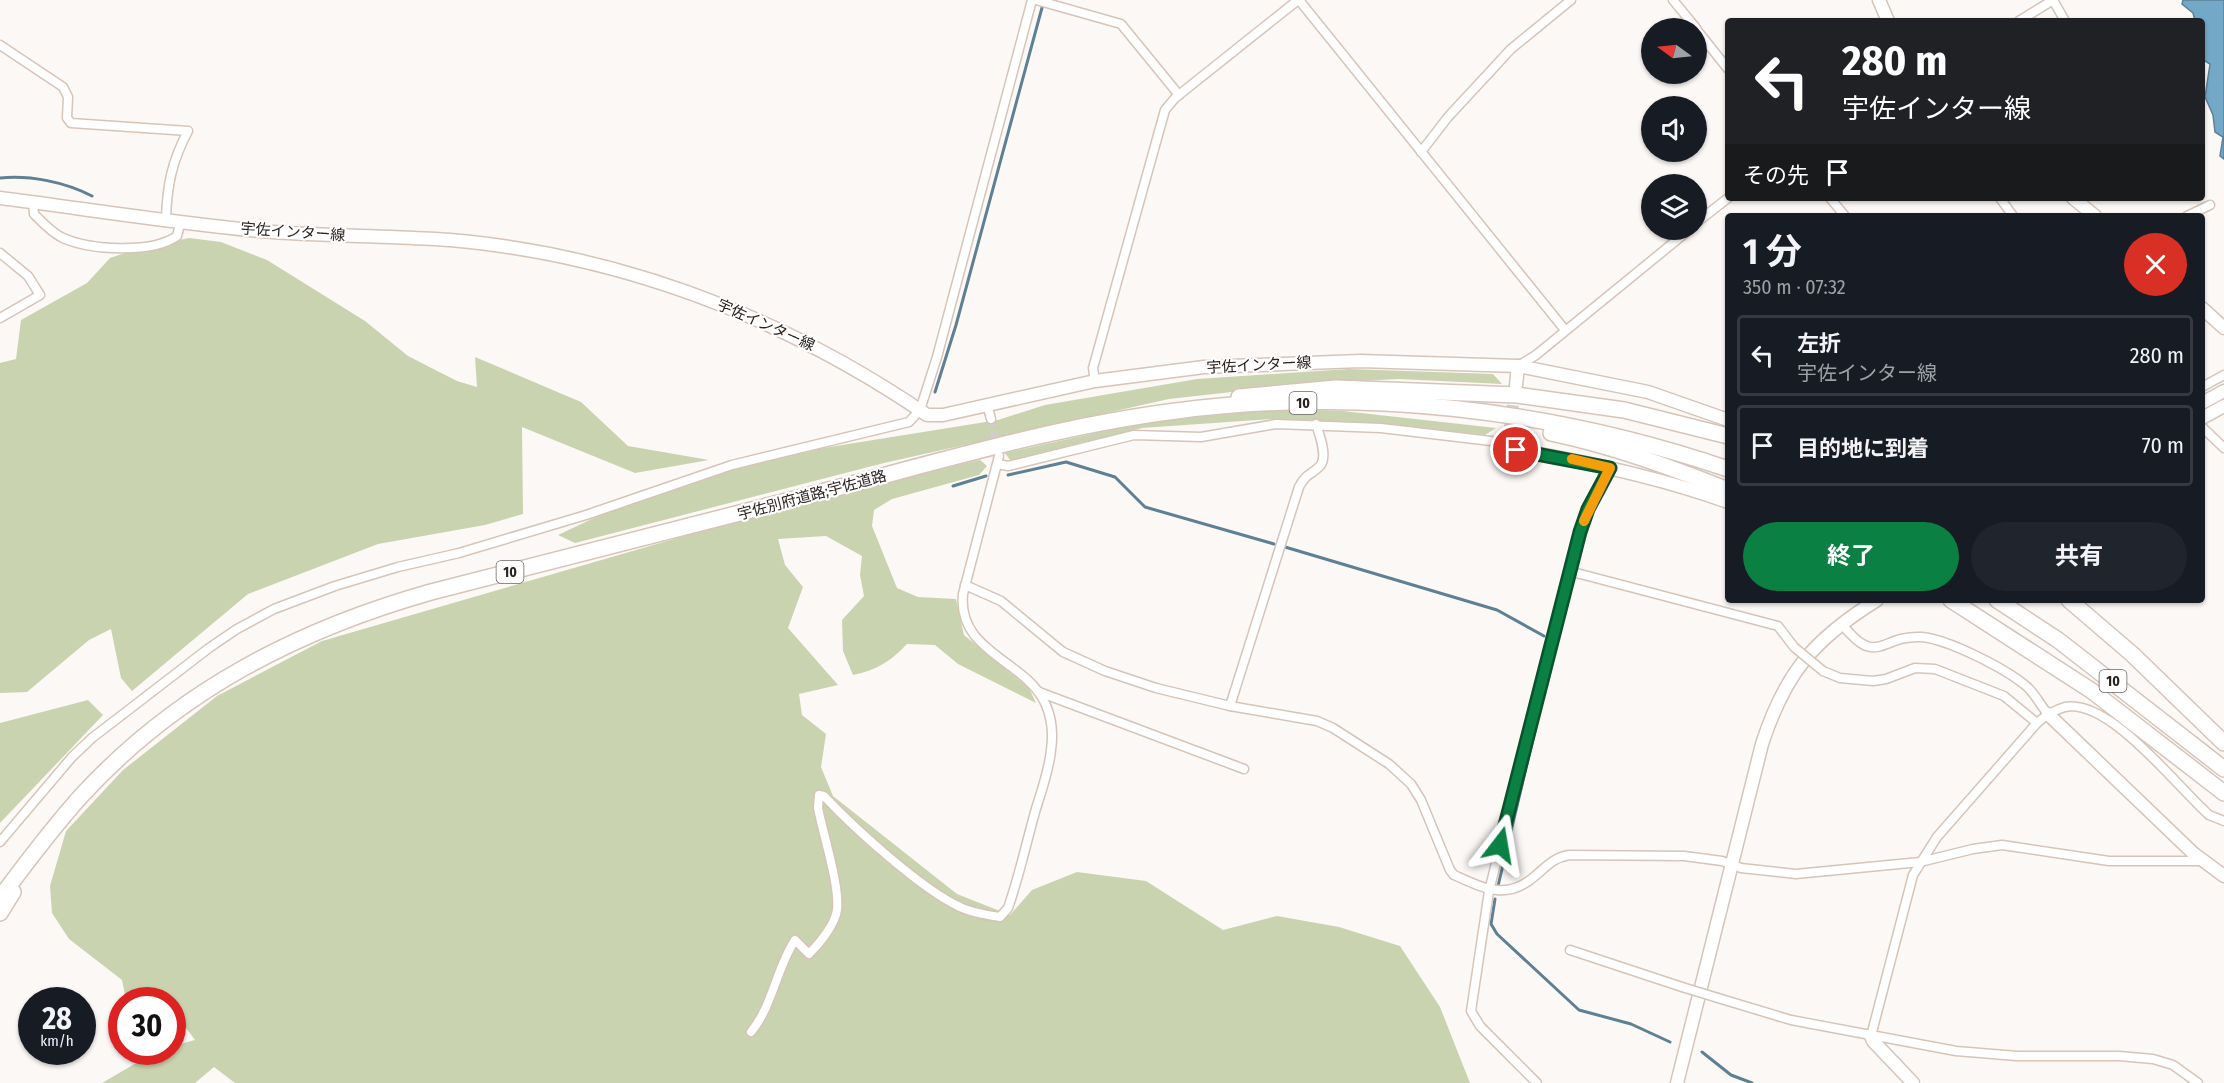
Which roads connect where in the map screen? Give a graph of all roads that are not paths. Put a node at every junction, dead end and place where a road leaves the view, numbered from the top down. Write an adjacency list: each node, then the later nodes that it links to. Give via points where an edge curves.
1 (1034, 0): 15 (street, via 1121,24); 44 (street)
2 (1299, 0): 15 (street); 16 (street)
3 (1571, 0): 16 (street, via 1514,46)
4 (1673, 0): 8 (street)
5 (1879, 0): 9 (main road)
6 (2053, 0): 7 (street); 11 (street)
7 (2041, 3): 10 (street)
8 (1687, 18)
9 (1887, 18)
10 (2023, 18)
11 (2063, 18)
12 (1707, 43): 14 (street)
13 (0, 45): 27 (street, via 63,87 71,123 188,131 171,168)
14 (1725, 65)
15 (1179, 95): 37 (street, via 1162,114 1093,368)
16 (1421, 152): 34 (street)
17 (0, 198): 21 (main road, 宇佐インター線)
18 (1725, 200): 26 (street)
19 (1832, 201): 23 (street)
20 (2077, 201): 24 (main road)
21 (33, 202): 27 (main road, 宇佐インター線); 28 (street, via 34,214 55,233 97,247 162,243 177,236)
22 (2210, 205): 25 (street)
23 (1842, 213)
24 (2091, 213)
25 (2193, 213)
26 (1707, 214)
27 (166, 219): 28 (main road, 宇佐インター線)
28 (181, 221): 44 (main road, 宇佐インター線, via 280,232 480,243 603,267 732,308 826,353)
29 (1676, 240): 34 (street)
30 (0, 253): 32 (street, via 28,276 40,295)
31 (2205, 311): 33 (main road)
32 (0, 318)
33 (2224, 328)
34 (1564, 330): 35 (street)
35 (1518, 366): 37 (main road, 宇佐インター線, via 1295,362 1204,367); 38 (main road); 48 (main road, 宇佐インター線, via 1648,392)
36 (2224, 375): 39 (street)
37 (1095, 381): 42 (main road, 宇佐インター線)
38 (1516, 385)
39 (2205, 385)
40 (2224, 390): 41 (main road)
41 (2205, 401)
42 (987, 404): 44 (main road, 宇佐インター線, via 944,415 927,415); 47 (street)
43 (2224, 406): 46 (main road)
44 (920, 410): 76 (street, via 909,422 732,465 586,515 398,567 274,609 237,628 92,738)
45 (1494, 413): 49 (highway, 宇佐別府道路;宇佐道路 / 10, via 1323,402 1213,407); 55 (highway, 宇佐別府道路;宇佐道路 / 10, via 1626,437); 57 (highway, via 1516,425 1590,441)
46 (2205, 416)
47 (991, 419)
48 (1725, 419)
49 (1113, 421): 52 (highway, via 1145,411 1264,393 1336,388 1470,391 1636,412); 75 (highway, 宇佐別府道路;宇佐道路 / 10, via 1033,437 431,592 344,619 299,638 212,686 123,755)
50 (1316, 424): 53 (street); 60 (street, via 1276,424 1201,437 1134,435 1008,466 999,460); 67 (street, via 1323,459 1299,487)
51 (2205, 429): 54 (street)
52 (1725, 435)
53 (1508, 439): 56 (main road, via 1516,450)
54 (2222, 443)
55 (1725, 467)
56 (1610, 468): 58 (main road); 59 (street, via 1588,509)
57 (1725, 489)
58 (1725, 501)
59 (1569, 571): 69 (street, bridge, via 1778,626 1794,647 1823,671 1840,678 1873,681 1915,668 1935,669 2004,696); 82 (street)
60 (965, 585): 66 (street, via 962,604 972,634); 67 (street, via 1001,601 1048,641 1081,660 1136,682)
61 (1872, 603): 65 (main road)
62 (1956, 603): 73 (highway, via 2092,691)
63 (2002, 603): 72 (highway, 10, via 2058,640)
64 (2072, 603): 70 (highway)
65 (1841, 623): 68 (street, via 1867,648 1911,638 1950,644 2019,681); 79 (main road, via 1809,653 1787,684 1772,716)
66 (1040, 692): 71 (street); 86 (street, via 1050,718 1051,753 1008,908 1000,916 973,912 952,903 819,795 837,913 809,954 795,940 761,1020)
67 (1230, 706): 82 (street, via 1317,721 1389,764 1411,784 1421,800 1450,870)
68 (2048, 714): 69 (street); 74 (street, via 2066,707 2098,715 2140,745 2209,815); 77 (main road)
69 (2037, 723): 78 (street, via 1937,837)
70 (2224, 743)
71 (1244, 769)
72 (2224, 769)
73 (2224, 793)
74 (2222, 816)
75 (63, 817): 81 (highway); 83 (highway, 宇佐別府道路;宇佐道路 / 10); 84 (highway)
76 (0, 842)
77 (2203, 861): 78 (street, via 2109,861 2002,845); 80 (main road)
78 (1920, 862): 79 (street, via 1796,874); 87 (street, via 1891,952)
79 (1731, 864): 82 (street, via 1684,856 1569,855 1555,858 1515,889); 89 (main road)
80 (2224, 876)
81 (0, 883)
82 (1489, 891): 88 (street, via 1471,1011 1480,1026)
83 (0, 898)
84 (0, 913)
85 (1570, 950): 87 (street, bridge, via 1791,1020)
86 (751, 1032)
87 (1871, 1036): 90 (main road); 91 (street, via 1956,1052 2153,1059 2173,1065)
88 (1537, 1083)
89 (1677, 1083)
90 (1913, 1083)
91 (2198, 1083)

